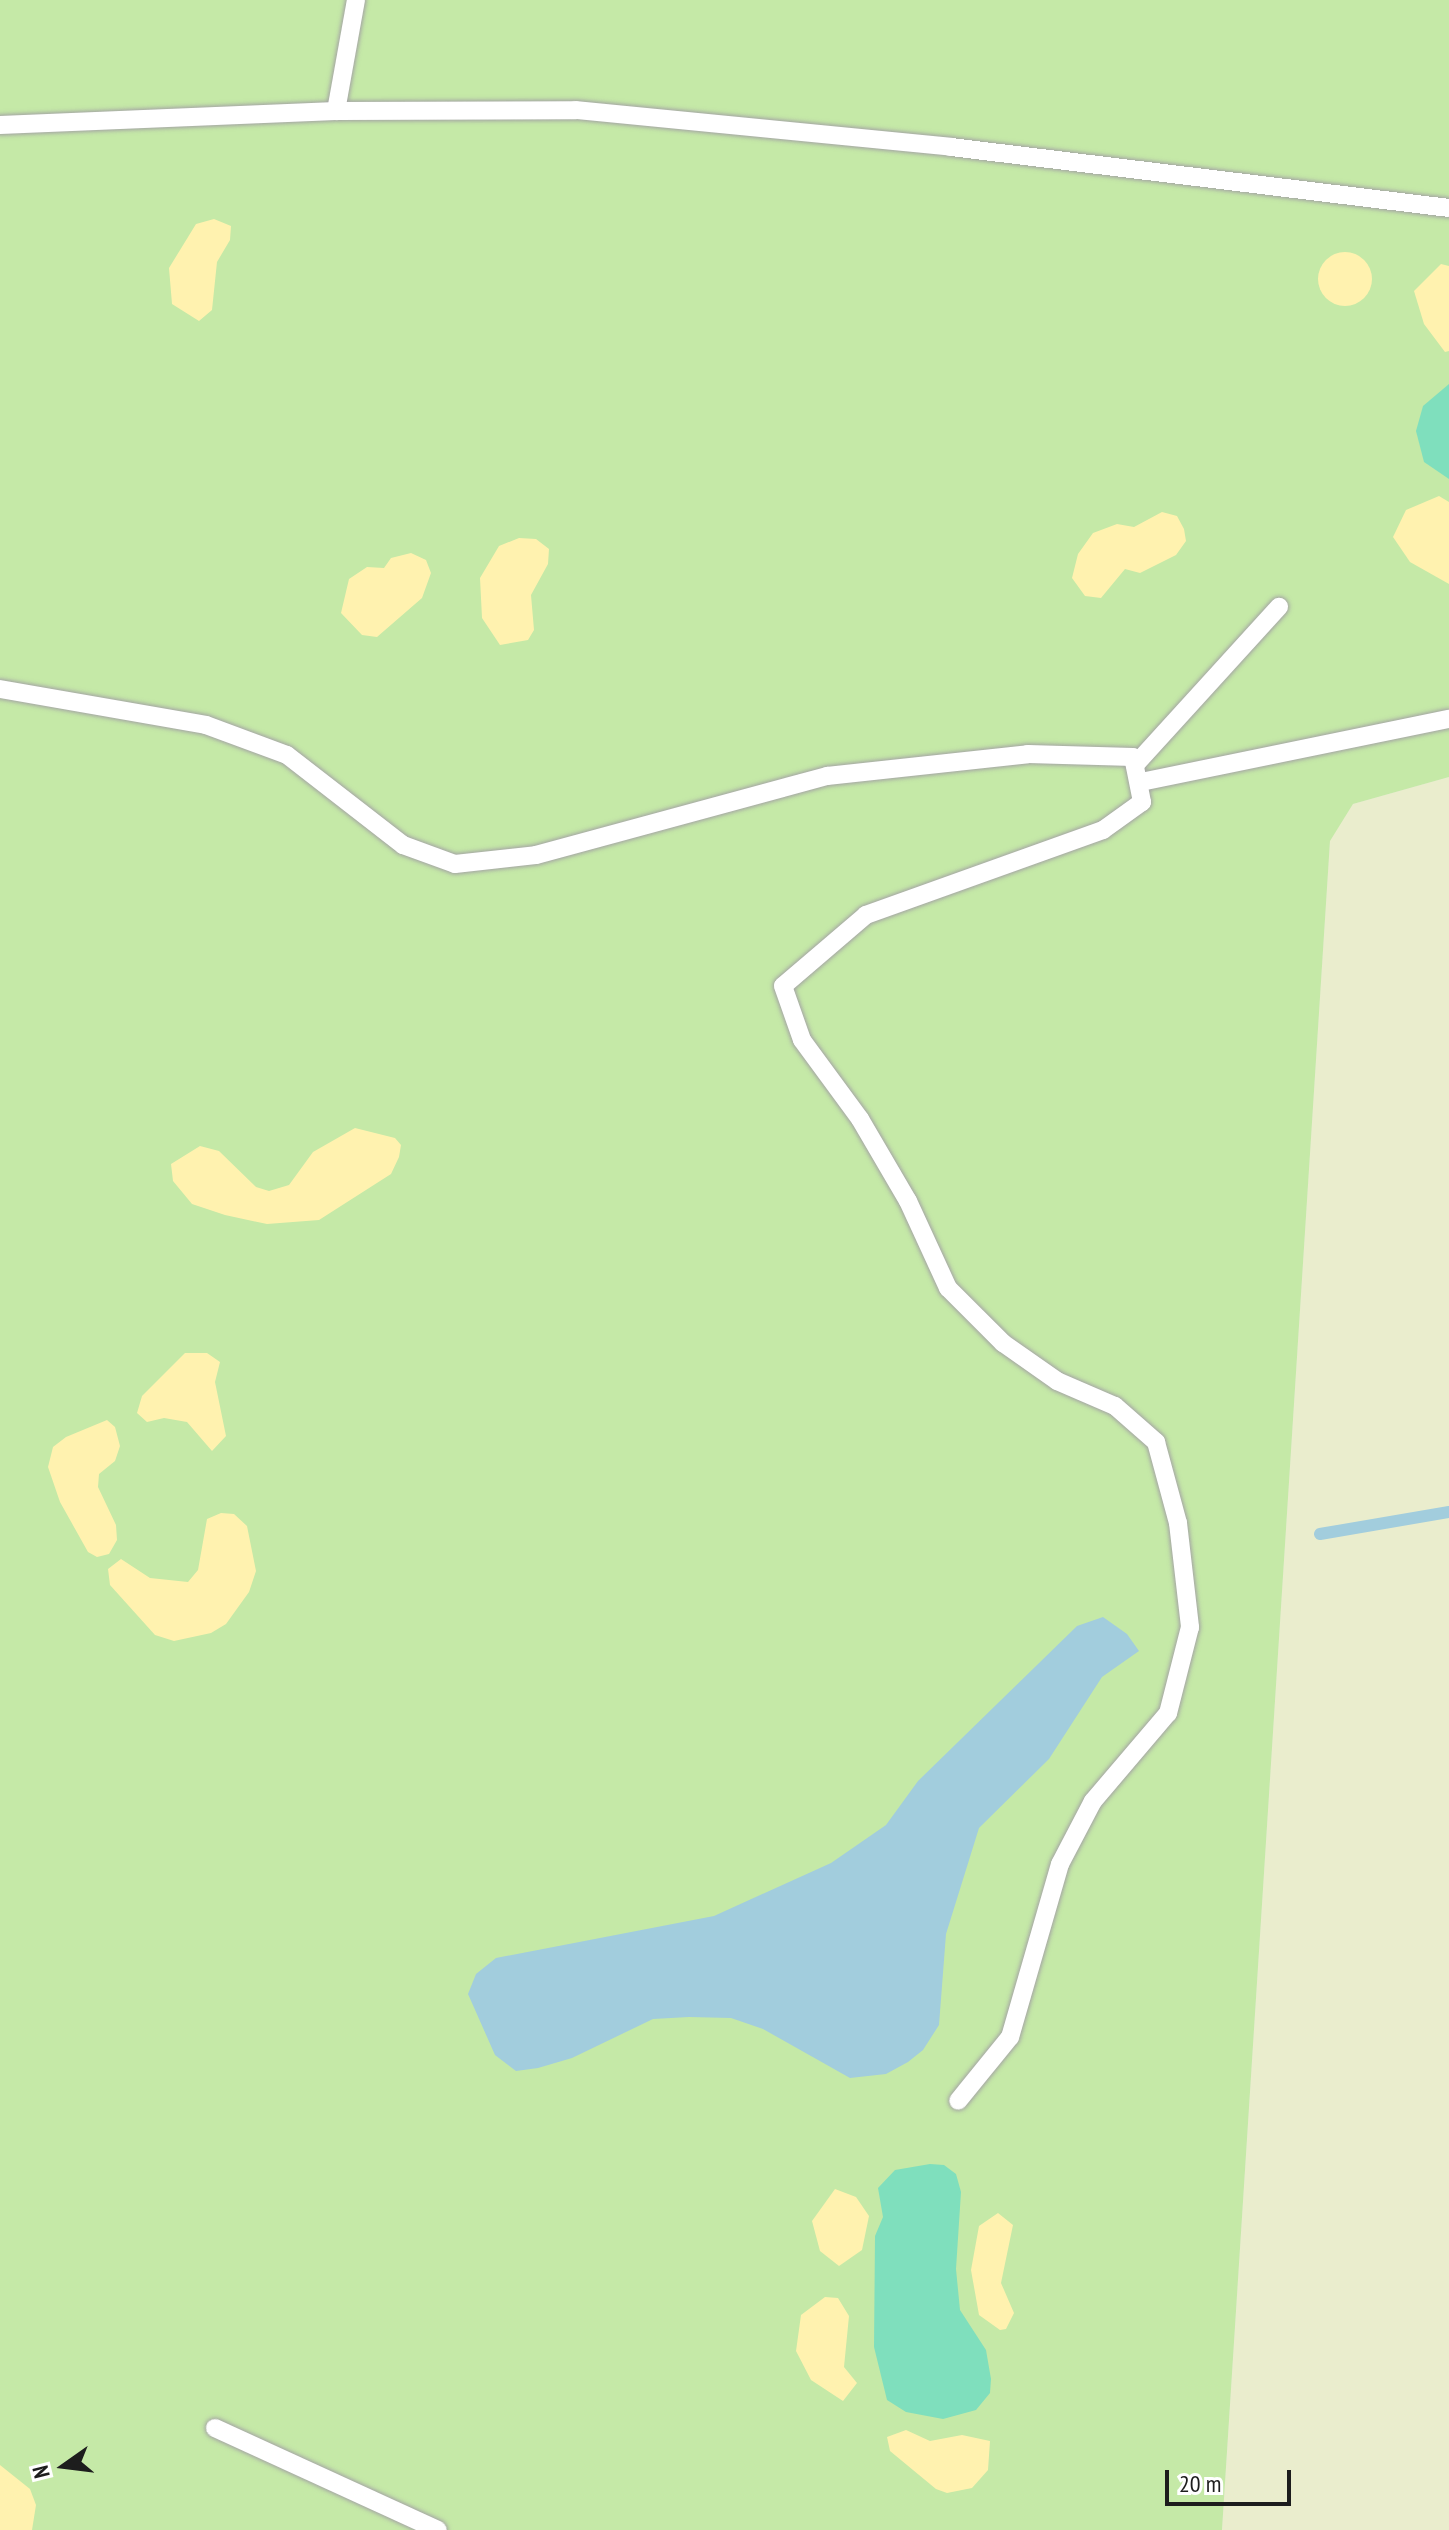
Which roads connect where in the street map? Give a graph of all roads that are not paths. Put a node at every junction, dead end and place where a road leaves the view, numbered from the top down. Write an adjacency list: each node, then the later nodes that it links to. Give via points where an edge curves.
1 (356, 0): 2 (lane)
2 (336, 111): 3 (lane); 4 (lane, via 576,110 951,147)
3 (0, 125)
4 (1449, 208)
5 (1279, 607): 8 (lane)
6 (0, 689): 8 (lane, via 206,725 287,755 403,845 455,864 536,855 827,776 1028,754 1133,757)
7 (1449, 719): 8 (lane)
8 (1138, 774): 9 (lane, via 1142,802 1103,830 866,915 783,986 802,1040 860,1119 908,1201 948,1288 1003,1343 1057,1381 1115,1406 1156,1442 1178,1523 1190,1627 1168,1713 1093,1801 1060,1864 1010,2037)
9 (958, 2101)
10 (215, 2428): 11 (lane)
11 (438, 2530)

